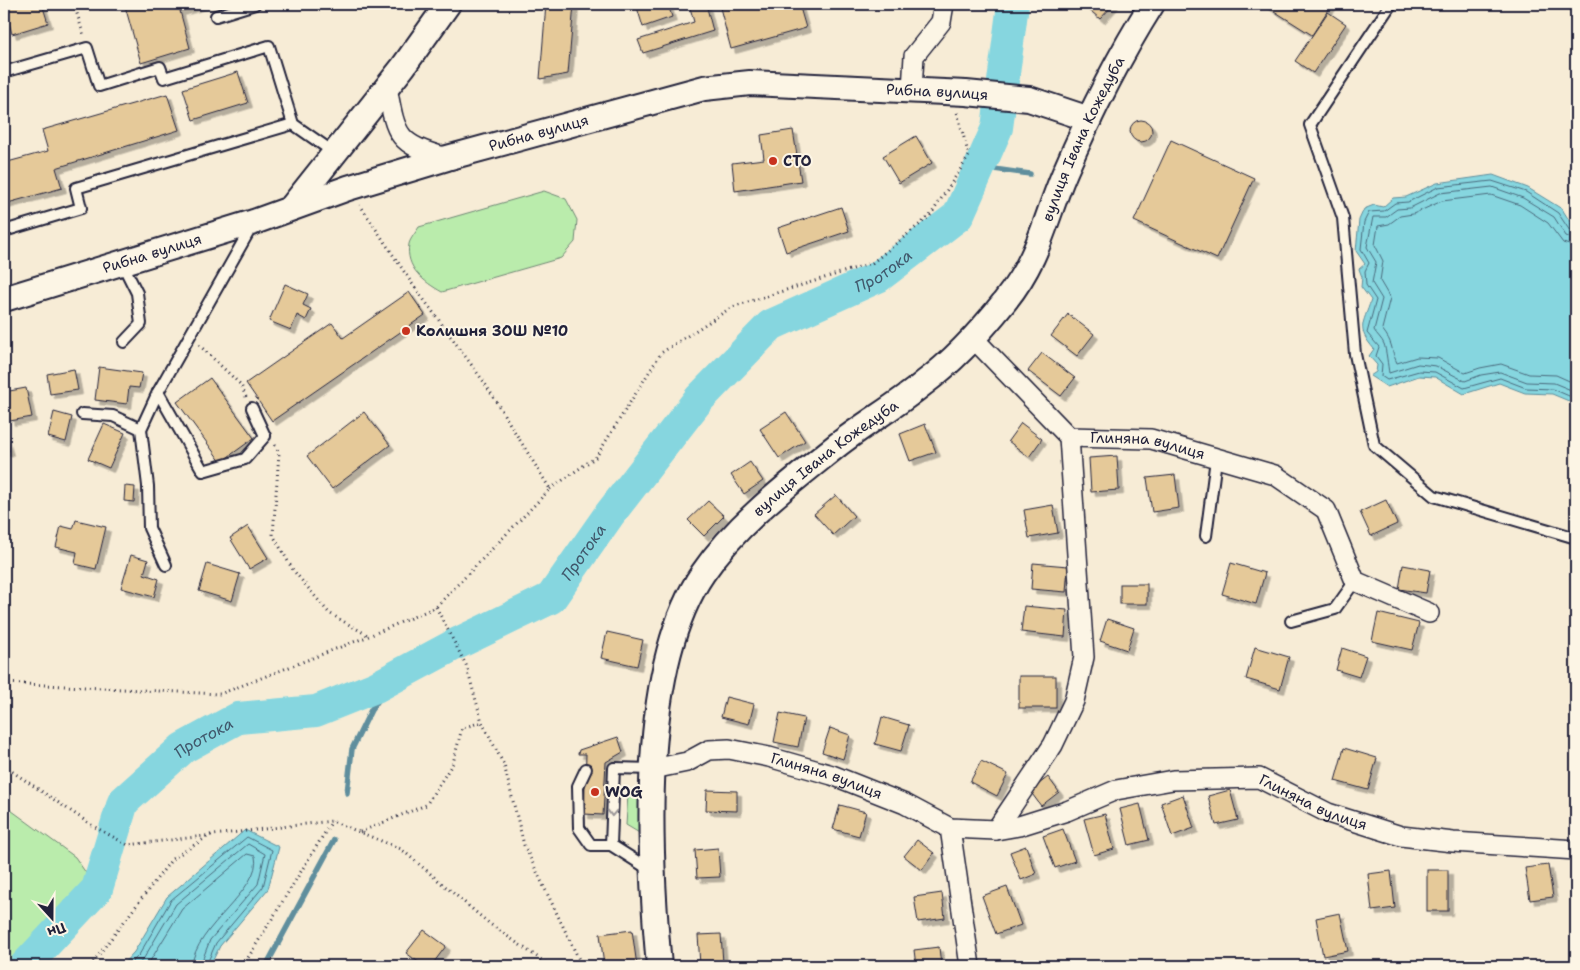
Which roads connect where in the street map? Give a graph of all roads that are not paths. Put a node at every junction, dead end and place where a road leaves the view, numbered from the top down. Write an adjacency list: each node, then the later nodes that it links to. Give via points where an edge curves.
1 (255, 4): 6 (lane)
2 (448, 4): 8 (street)
3 (944, 4): 9 (street, via 941,22 914,56)
4 (1152, 4): 10 (street, вулиця Івана Кожедуба, via 1116,60)
5 (1391, 4): 28 (lane, via 1310,125 1343,218 1356,354 1374,445 1434,496)
6 (216, 16)
7 (4, 72): 11 (lane, via 87,48 99,86 160,67 164,78 269,46)
8 (387, 87): 12 (street); 13 (street, via 399,135 417,150)
9 (912, 90): 10 (street, Рибна вулиця, via 1029,98); 13 (street, Рибна вулиця, via 729,84 682,93)
10 (1089, 119): 19 (street, вулиця Івана Кожедуба, via 1064,174 1038,249 1024,275)
11 (293, 124): 12 (lane); 16 (lane, via 76,188 81,208)
12 (336, 154): 14 (street)
13 (447, 158): 14 (street, Рибна вулиця)
14 (291, 208): 15 (street, Рибна вулиця)
15 (254, 222): 17 (street, Рибна вулиця); 21 (lane)
16 (4, 231)
17 (122, 262): 18 (street, Рибна вулиця); 20 (lane, via 137,293 141,324)
18 (4, 299)
19 (974, 339): 25 (street, Глиняна вулиця); 34 (street, вулиця Івана Кожедуба, via 925,383 839,444 785,488 724,546 702,574 673,637 661,684)
20 (124, 342)
21 (158, 392): 22 (lane, via 203,470 245,459 265,436); 24 (lane)
22 (252, 408)
23 (82, 414): 24 (lane, via 112,416)
24 (140, 429): 29 (lane, via 150,528)
25 (1069, 437): 26 (street, Глиняна вулиця, via 1151,439); 36 (street, Глиняна вулиця, via 1084,657 1074,701 1053,745)
26 (1216, 459): 27 (lane); 30 (street, Глиняна вулиця, via 1275,475 1326,510)
27 (1206, 536)
28 (1576, 538)
29 (166, 564)
30 (1356, 581): 31 (street); 32 (lane, via 1335,609)
31 (1429, 613)
32 (1291, 621)
33 (586, 769): 37 (lane, via 578,786 579,828 591,845)
34 (653, 769): 35 (street, Глиняна вулиця, via 688,762 709,750 729,749 832,775 880,793); 37 (lane, one-way to 37, via 610,769); 39 (street, вулиця Івана Кожедуба)
35 (950, 828): 36 (street, Глиняна вулиця); 41 (street)
36 (996, 830): 38 (street, Глиняна вулиця, via 1067,811 1116,790 1173,780 1259,778 1328,813 1401,836)
37 (611, 845): 39 (lane)
38 (1576, 850)
39 (652, 872): 40 (street, вулиця Івана Кожедуба)
40 (659, 966)
41 (970, 966)

